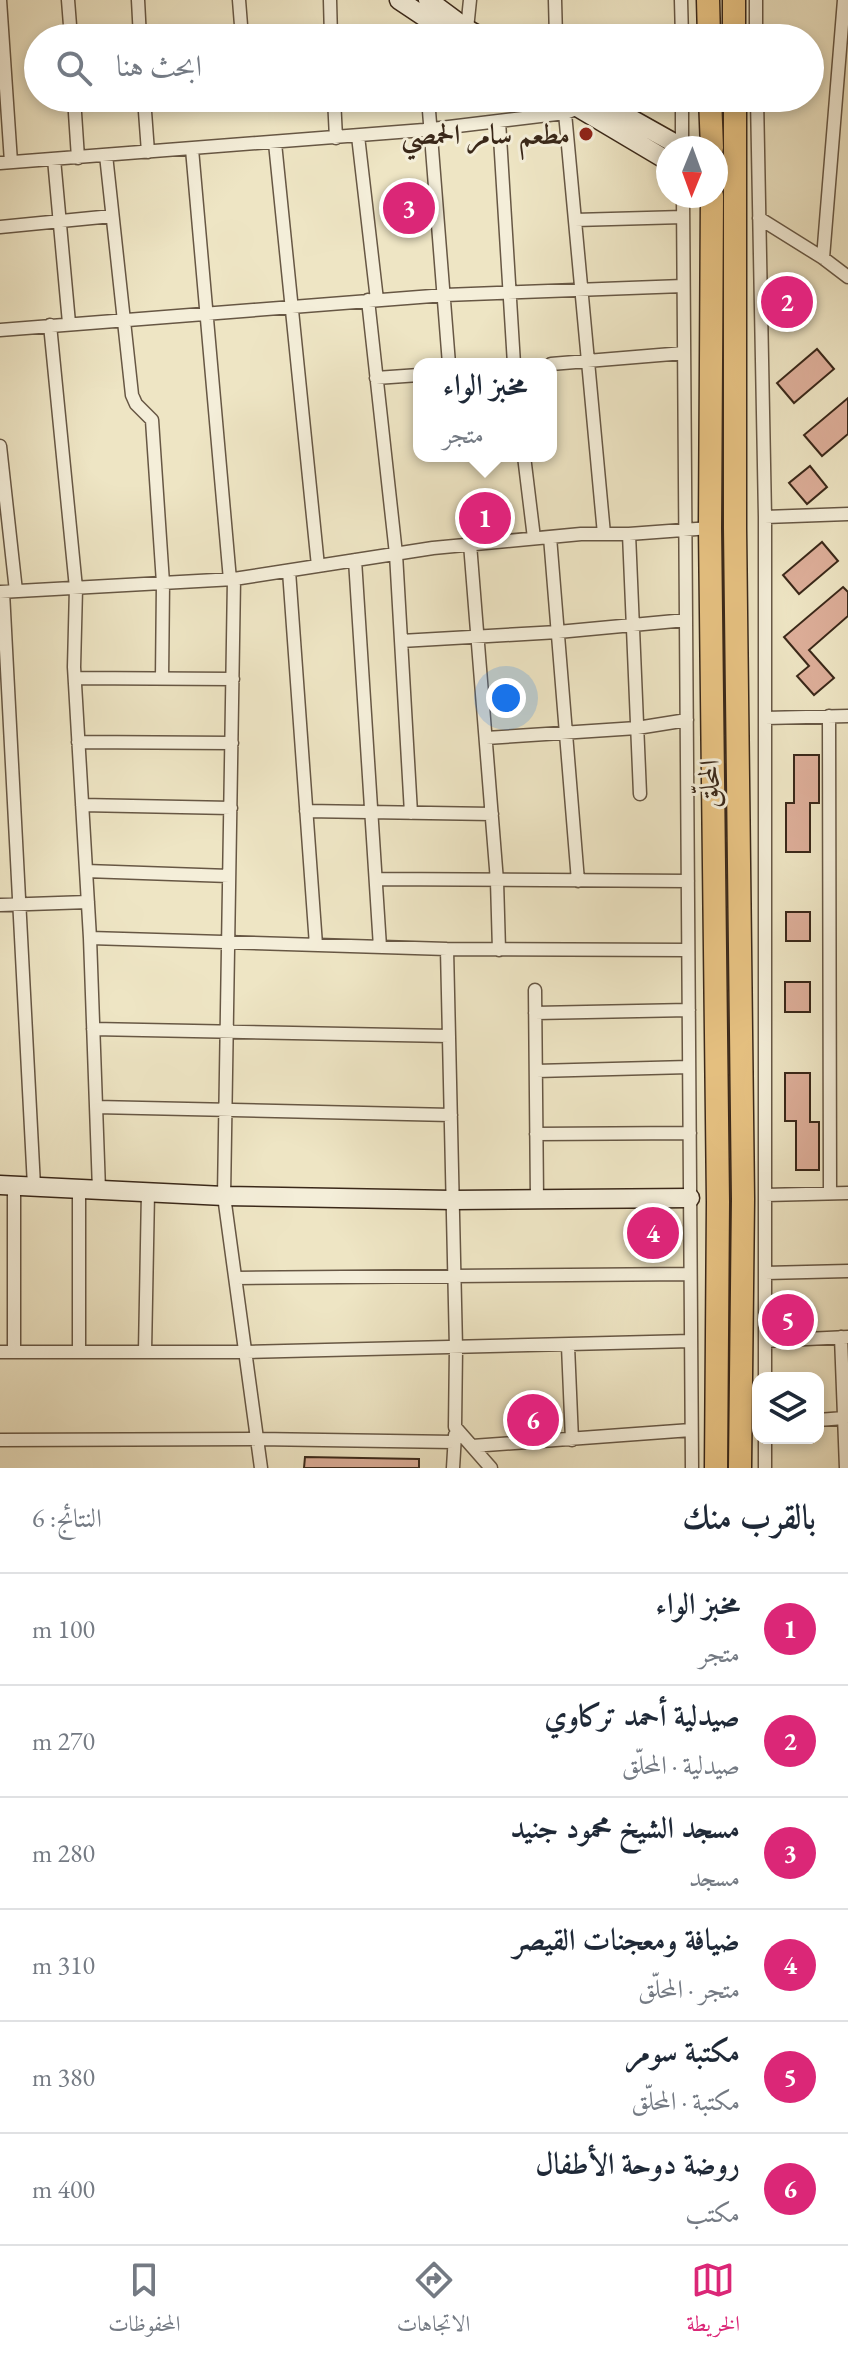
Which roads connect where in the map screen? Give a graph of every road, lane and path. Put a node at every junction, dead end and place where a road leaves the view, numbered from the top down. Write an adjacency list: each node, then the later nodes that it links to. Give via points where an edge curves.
1 (0, 0): 50 (street)
2 (68, 0): 14 (street)
3 (138, 0): 15 (street)
4 (239, 0): 16 (street)
5 (330, 0): 17 (street)
6 (399, 0): 13 (street)
7 (470, 0): 18 (street)
8 (555, 0): 19 (street)
9 (681, 0): 20 (street)
10 (708, 0): 21 (highway)
11 (844, 0): 59 (street)
12 (745, 2): 22 (highway); 23 (street)
13 (427, 19)
14 (70, 24)
15 (139, 24)
16 (241, 24)
17 (331, 24)
18 (469, 24)
19 (556, 24)
20 (682, 24)
21 (709, 24)
22 (738, 24)
23 (752, 24)
24 (75, 112): 48 (street)
25 (145, 112): 45 (street)
26 (335, 112): 42 (street)
27 (428, 112): 37 (street)
28 (539, 112): 36 (street)
29 (575, 112): 56 (street)
30 (588, 112): 46 (street)
31 (595, 112): 41 (street)
32 (682, 112): 39 (street)
33 (711, 112): 40 (highway)
34 (735, 112): 195 (highway, المحلّق, via 743,1183)
35 (757, 112): 55 (street)
36 (499, 121): 37 (street); 63 (street)
37 (429, 130): 38 (street); 64 (street)
38 (358, 136): 42 (street); 65 (street)
39 (683, 136)
40 (712, 136)
41 (656, 137)
42 (336, 138): 43 (street)
43 (275, 143): 44 (street); 66 (street)
44 (192, 149): 45 (street); 67 (street)
45 (148, 152): 47 (street)
46 (656, 154)
47 (106, 155): 48 (street); 53 (street)
48 (78, 158): 49 (street)
49 (54, 159): 50 (street); 57 (street)
50 (6, 163)
51 (683, 208): 54 (street)
52 (712, 208): 83 (highway, المحلّق)
53 (112, 216): 57 (street); 68 (street)
54 (683, 217): 56 (street); 61 (street)
55 (759, 218): 59 (street); 82 (street)
56 (575, 220): 62 (street)
57 (60, 222): 58 (street); 69 (street)
58 (0, 227)
59 (823, 258): 60 (street)
60 (848, 277)
61 (683, 286): 62 (street); 72 (street)
62 (582, 290): 63 (street); 75 (street)
63 (509, 292): 64 (street); 74 (street)
64 (445, 295): 65 (street); 73 (street)
65 (372, 300): 66 (street); 78 (street)
66 (292, 306): 67 (street); 92 (street)
67 (207, 312): 68 (street); 94 (street)
68 (122, 319): 69 (street); 95 (street, via 132,395 152,420)
69 (69, 323): 70 (street)
70 (50, 325): 71 (street); 96 (street)
71 (0, 330)
72 (684, 353): 75 (street); 84 (street)
73 (449, 358)
74 (514, 358)
75 (587, 361): 76 (street); 85 (street)
76 (557, 364)
77 (413, 375): 78 (street)
78 (376, 378): 90 (street)
79 (0, 446): 97 (street)
80 (525, 462): 88 (street)
81 (848, 514): 82 (street)
82 (765, 517): 108 (street)
83 (710, 528): 84 (street); 194 (highway, المحلّق)
84 (685, 529): 86 (street); 98 (street)
85 (604, 534): 86 (street); 87 (street)
86 (629, 534): 99 (street)
87 (550, 537): 88 (street); 100 (street)
88 (534, 538): 89 (street)
89 (470, 544): 90 (street); 101 (street)
90 (396, 554): 91 (street); 102 (street)
91 (355, 560): 92 (street); 119 (street)
92 (318, 566): 93 (street)
93 (289, 571): 94 (street); 118 (street)
94 (232, 580): 95 (street); 105 (street)
95 (163, 583): 96 (street); 104 (street)
96 (76, 588): 97 (street); 103 (street)
97 (6, 592): 129 (street)
98 (686, 620): 99 (street); 109 (street)
99 (634, 626): 100 (street); 110 (street)
100 (558, 632): 101 (street); 111 (street)
101 (478, 636): 102 (street); 112 (street)
102 (401, 641): 120 (street)
103 (75, 678): 104 (street); 113 (street)
104 (162, 679): 105 (street)
105 (233, 679): 114 (street)
106 (829, 716): 107 (street); 108 (street); 156 (street)
107 (848, 716)
108 (765, 718): 158 (street)
109 (687, 720): 110 (street); 127 (street)
110 (637, 728): 111 (street); 115 (street)
111 (565, 732): 112 (street); 126 (street)
112 (486, 738): 121 (street)
113 (78, 742): 114 (street); 116 (street)
114 (232, 743): 117 (street)
115 (640, 794)
116 (82, 805): 117 (street); 122 (street)
117 (231, 808): 123 (street)
118 (306, 811): 119 (street); 133 (street)
119 (371, 812): 120 (street); 124 (street)
120 (411, 813): 121 (street)
121 (492, 814): 125 (street)
122 (86, 871): 123 (street); 128 (street)
123 (229, 876): 132 (street)
124 (376, 879): 125 (street); 134 (street)
125 (497, 881): 126 (street); 136 (street)
126 (578, 881): 127 (street)
127 (688, 881): 137 (street)
128 (88, 902): 129 (street); 131 (street)
129 (21, 904): 130 (street); 152 (street)
130 (0, 905)
131 (90, 938): 132 (street); 141 (street)
132 (228, 943): 133 (street); 142 (street)
133 (316, 945): 134 (street)
134 (380, 947): 135 (street)
135 (447, 949): 136 (street); 143 (street)
136 (499, 950): 137 (street)
137 (688, 950): 139 (street)
138 (535, 990): 140 (street)
139 (689, 1010): 140 (street); 144 (street)
140 (535, 1013): 145 (street)
141 (93, 1029): 142 (street); 146 (street)
142 (227, 1033): 143 (street); 147 (street)
143 (449, 1036): 148 (street)
144 (689, 1067): 145 (street); 149 (street)
145 (536, 1071): 150 (street)
146 (96, 1107): 147 (street); 154 (street)
147 (226, 1109): 148 (street); 159 (street)
148 (451, 1115): 161 (street)
149 (690, 1133): 150 (street); 160 (street)
150 (536, 1134): 162 (street)
151 (7, 1185): 152 (street); 174 (street)
152 (34, 1186): 153 (street)
153 (79, 1189): 154 (street); 175 (street)
154 (99, 1190): 155 (street)
155 (148, 1192): 159 (street); 176 (street)
156 (830, 1193): 157 (street); 158 (street)
157 (848, 1193)
158 (765, 1195): 164 (street)
159 (224, 1196): 161 (street); 167 (street)
160 (690, 1198): 162 (street); 165 (street)
161 (452, 1200): 162 (street); 166 (street)
162 (537, 1200)
163 (848, 1271): 164 (street)
164 (765, 1273): 170 (street)
165 (690, 1274): 166 (street); 169 (street)
166 (455, 1276): 167 (street); 172 (street)
167 (236, 1278): 177 (street)
168 (845, 1337): 170 (street); 179 (street)
169 (691, 1341): 171 (street); 182 (street)
170 (765, 1341): 178 (street)
171 (568, 1346): 172 (street); 186 (street)
172 (456, 1348): 177 (street); 181 (street)
173 (0, 1352): 174 (street)
174 (14, 1352): 175 (street)
175 (79, 1352): 176 (street)
176 (145, 1352): 177 (street)
177 (247, 1352): 184 (street)
178 (765, 1372)
179 (844, 1418): 180 (street); 183 (street)
180 (824, 1420)
181 (455, 1427): 187 (street); 189 (street)
182 (691, 1430): 186 (street); 193 (street)
183 (846, 1433): 197 (street)
184 (258, 1439): 185 (street); 187 (street); 190 (street)
185 (0, 1440)
186 (572, 1440): 189 (street)
187 (454, 1442): 191 (street)
188 (765, 1444): 196 (street)
189 (472, 1446): 192 (street)
190 (261, 1468)
191 (453, 1468)
192 (491, 1468)
193 (692, 1468)
194 (716, 1468)
195 (740, 1468)
196 (765, 1468)
197 (846, 1468)

